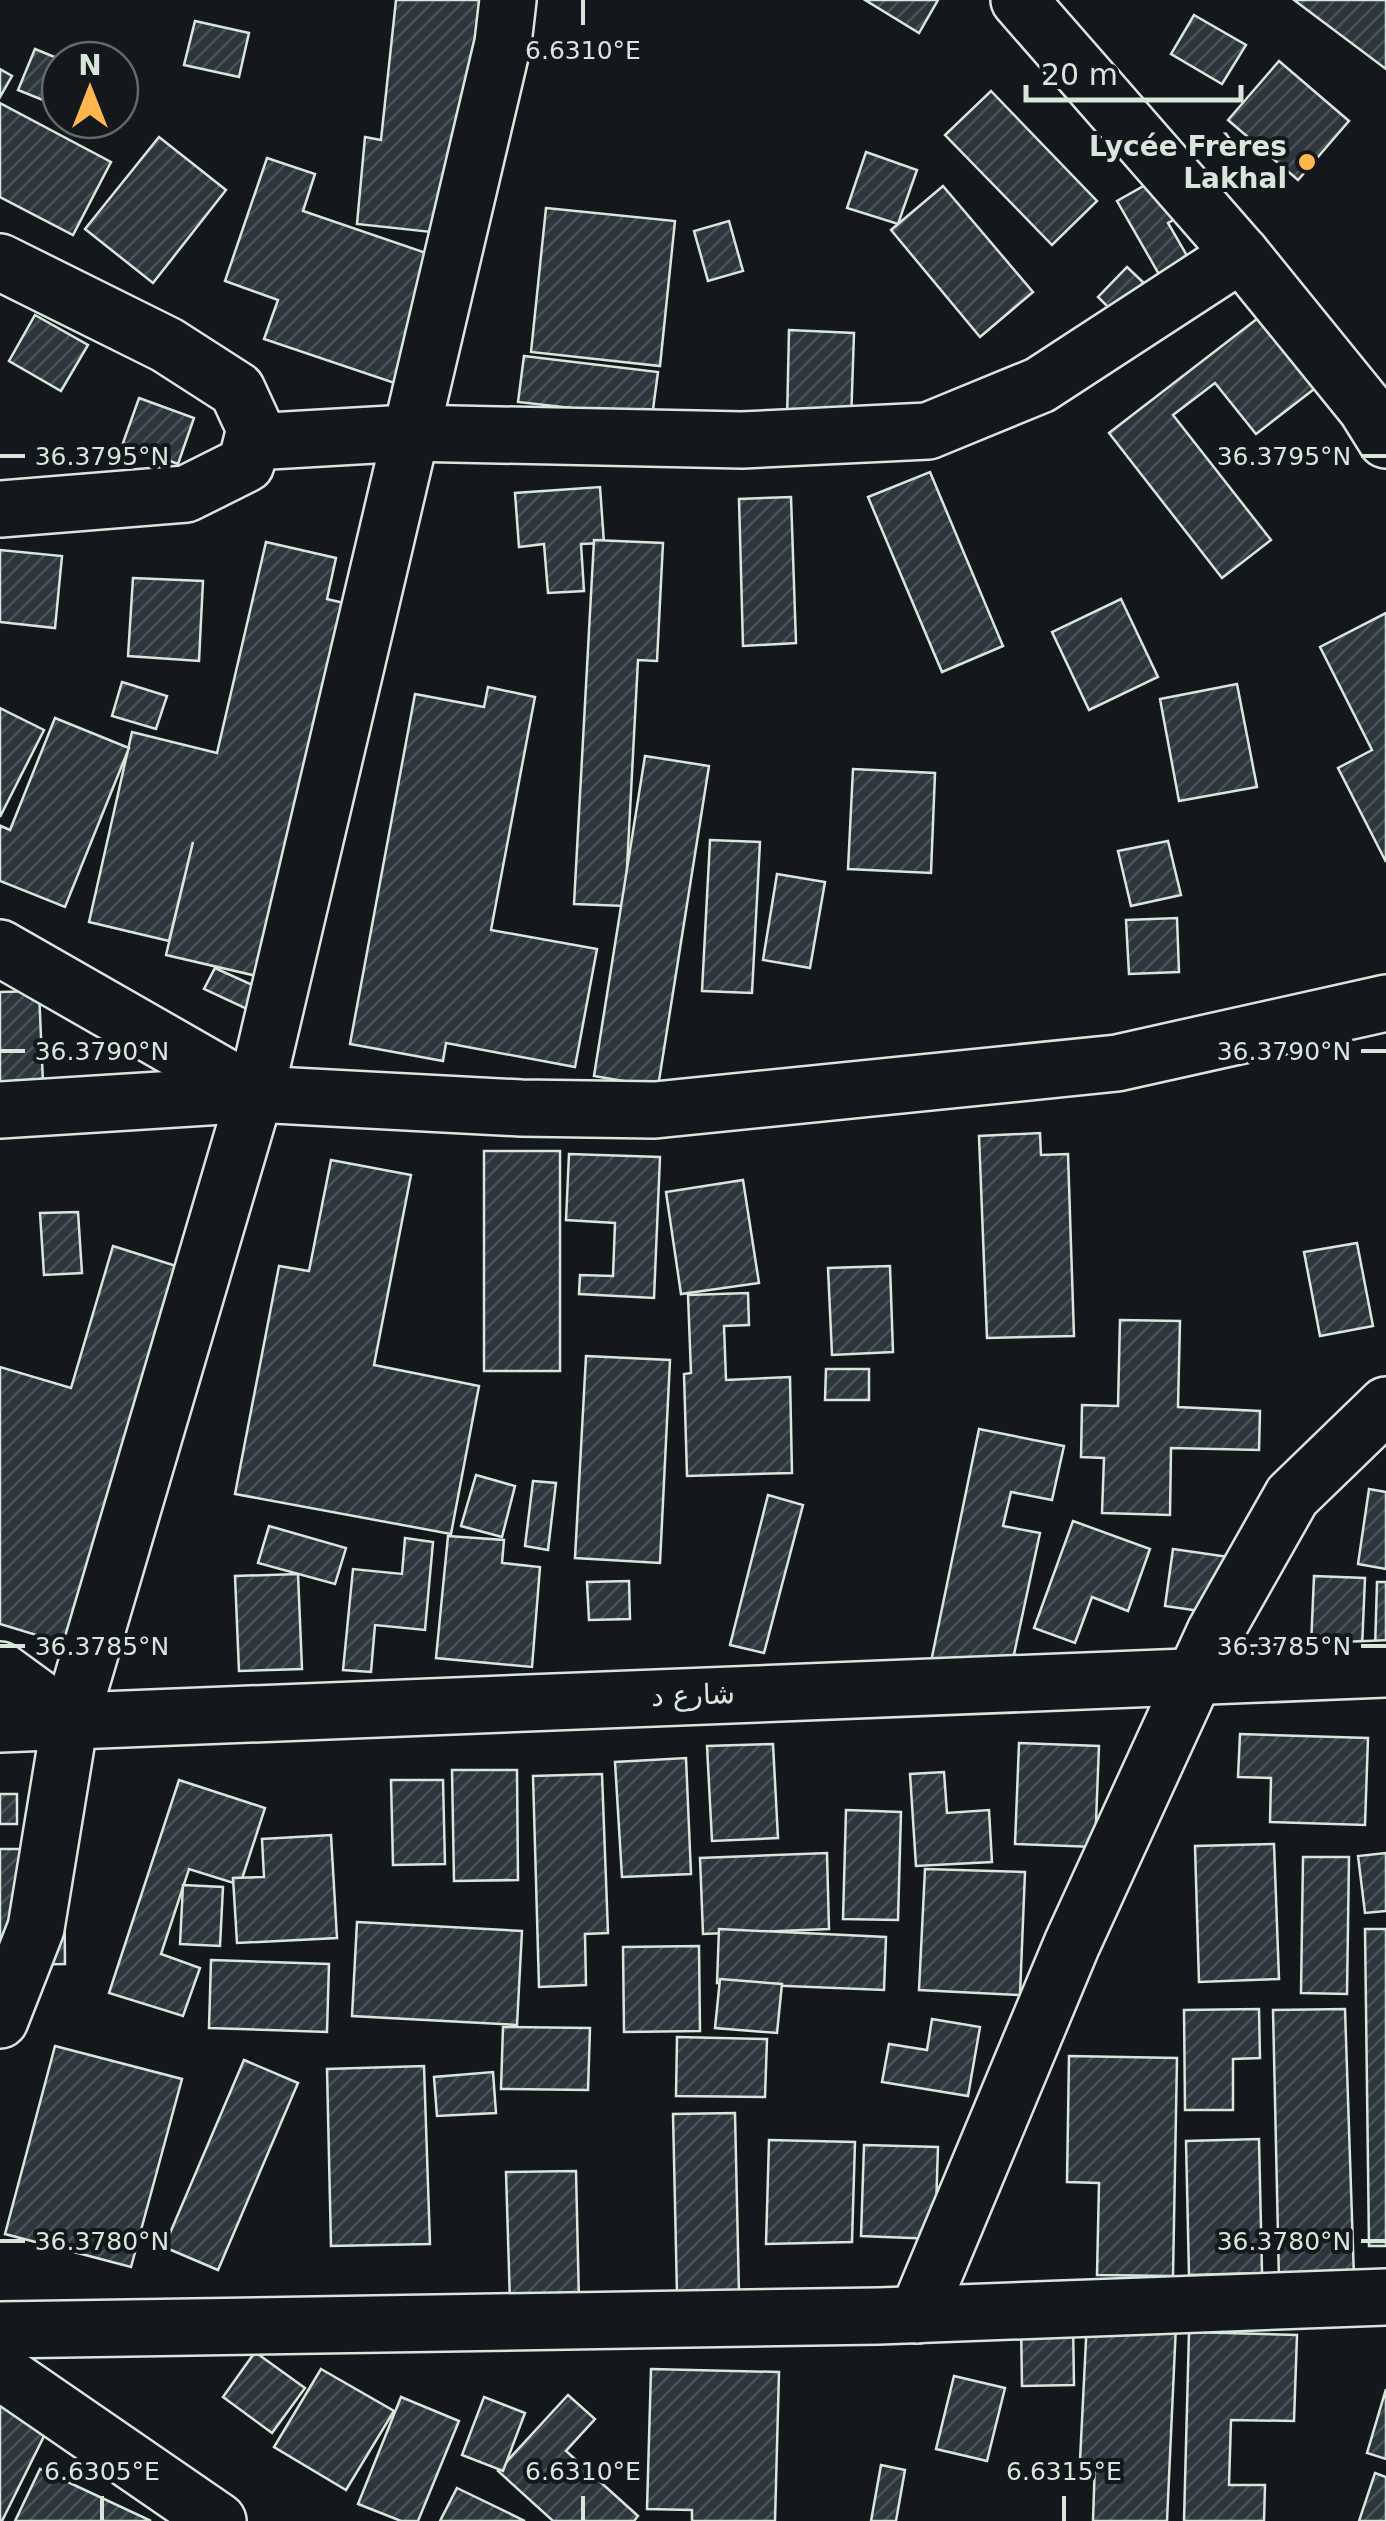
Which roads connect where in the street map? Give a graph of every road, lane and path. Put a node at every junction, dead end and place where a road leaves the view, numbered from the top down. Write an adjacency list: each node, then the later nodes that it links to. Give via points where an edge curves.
1 (508, 0): 5 (street, via 503,44)
2 (1019, 0): 3 (street)
3 (1241, 254): 5 (street, via 1040,385 928,432 742,440); 6 (street)
4 (0, 262): 7 (street, via 167,344 237,390 254,429)
5 (408, 432): 7 (street); 11 (street)
6 (1386, 440)
7 (252, 442): 8 (street, via 246,464 186,494)
8 (0, 509)
9 (0, 948): 11 (street)
10 (1386, 1003): 11 (street, via 1117,1063 655,1110)
11 (254, 1094): 12 (street); 17 (street)
12 (0, 1110)
13 (1386, 1405): 16 (street, via 1292,1496 1215,1632)
14 (1386, 1668): 16 (street, شارع د)
15 (0, 1670): 17 (street)
16 (1200, 1674): 17 (street, شارع د); 21 (street, via 1072,1944)
17 (70, 1721): 18 (street, شارع د); 19 (street, via 36,1928)
18 (0, 1724)
19 (0, 2020)
20 (1386, 2297): 21 (street)
21 (916, 2315): 22 (street)
22 (0, 2330)
23 (0, 2371): 24 (street)
24 (218, 2521)

